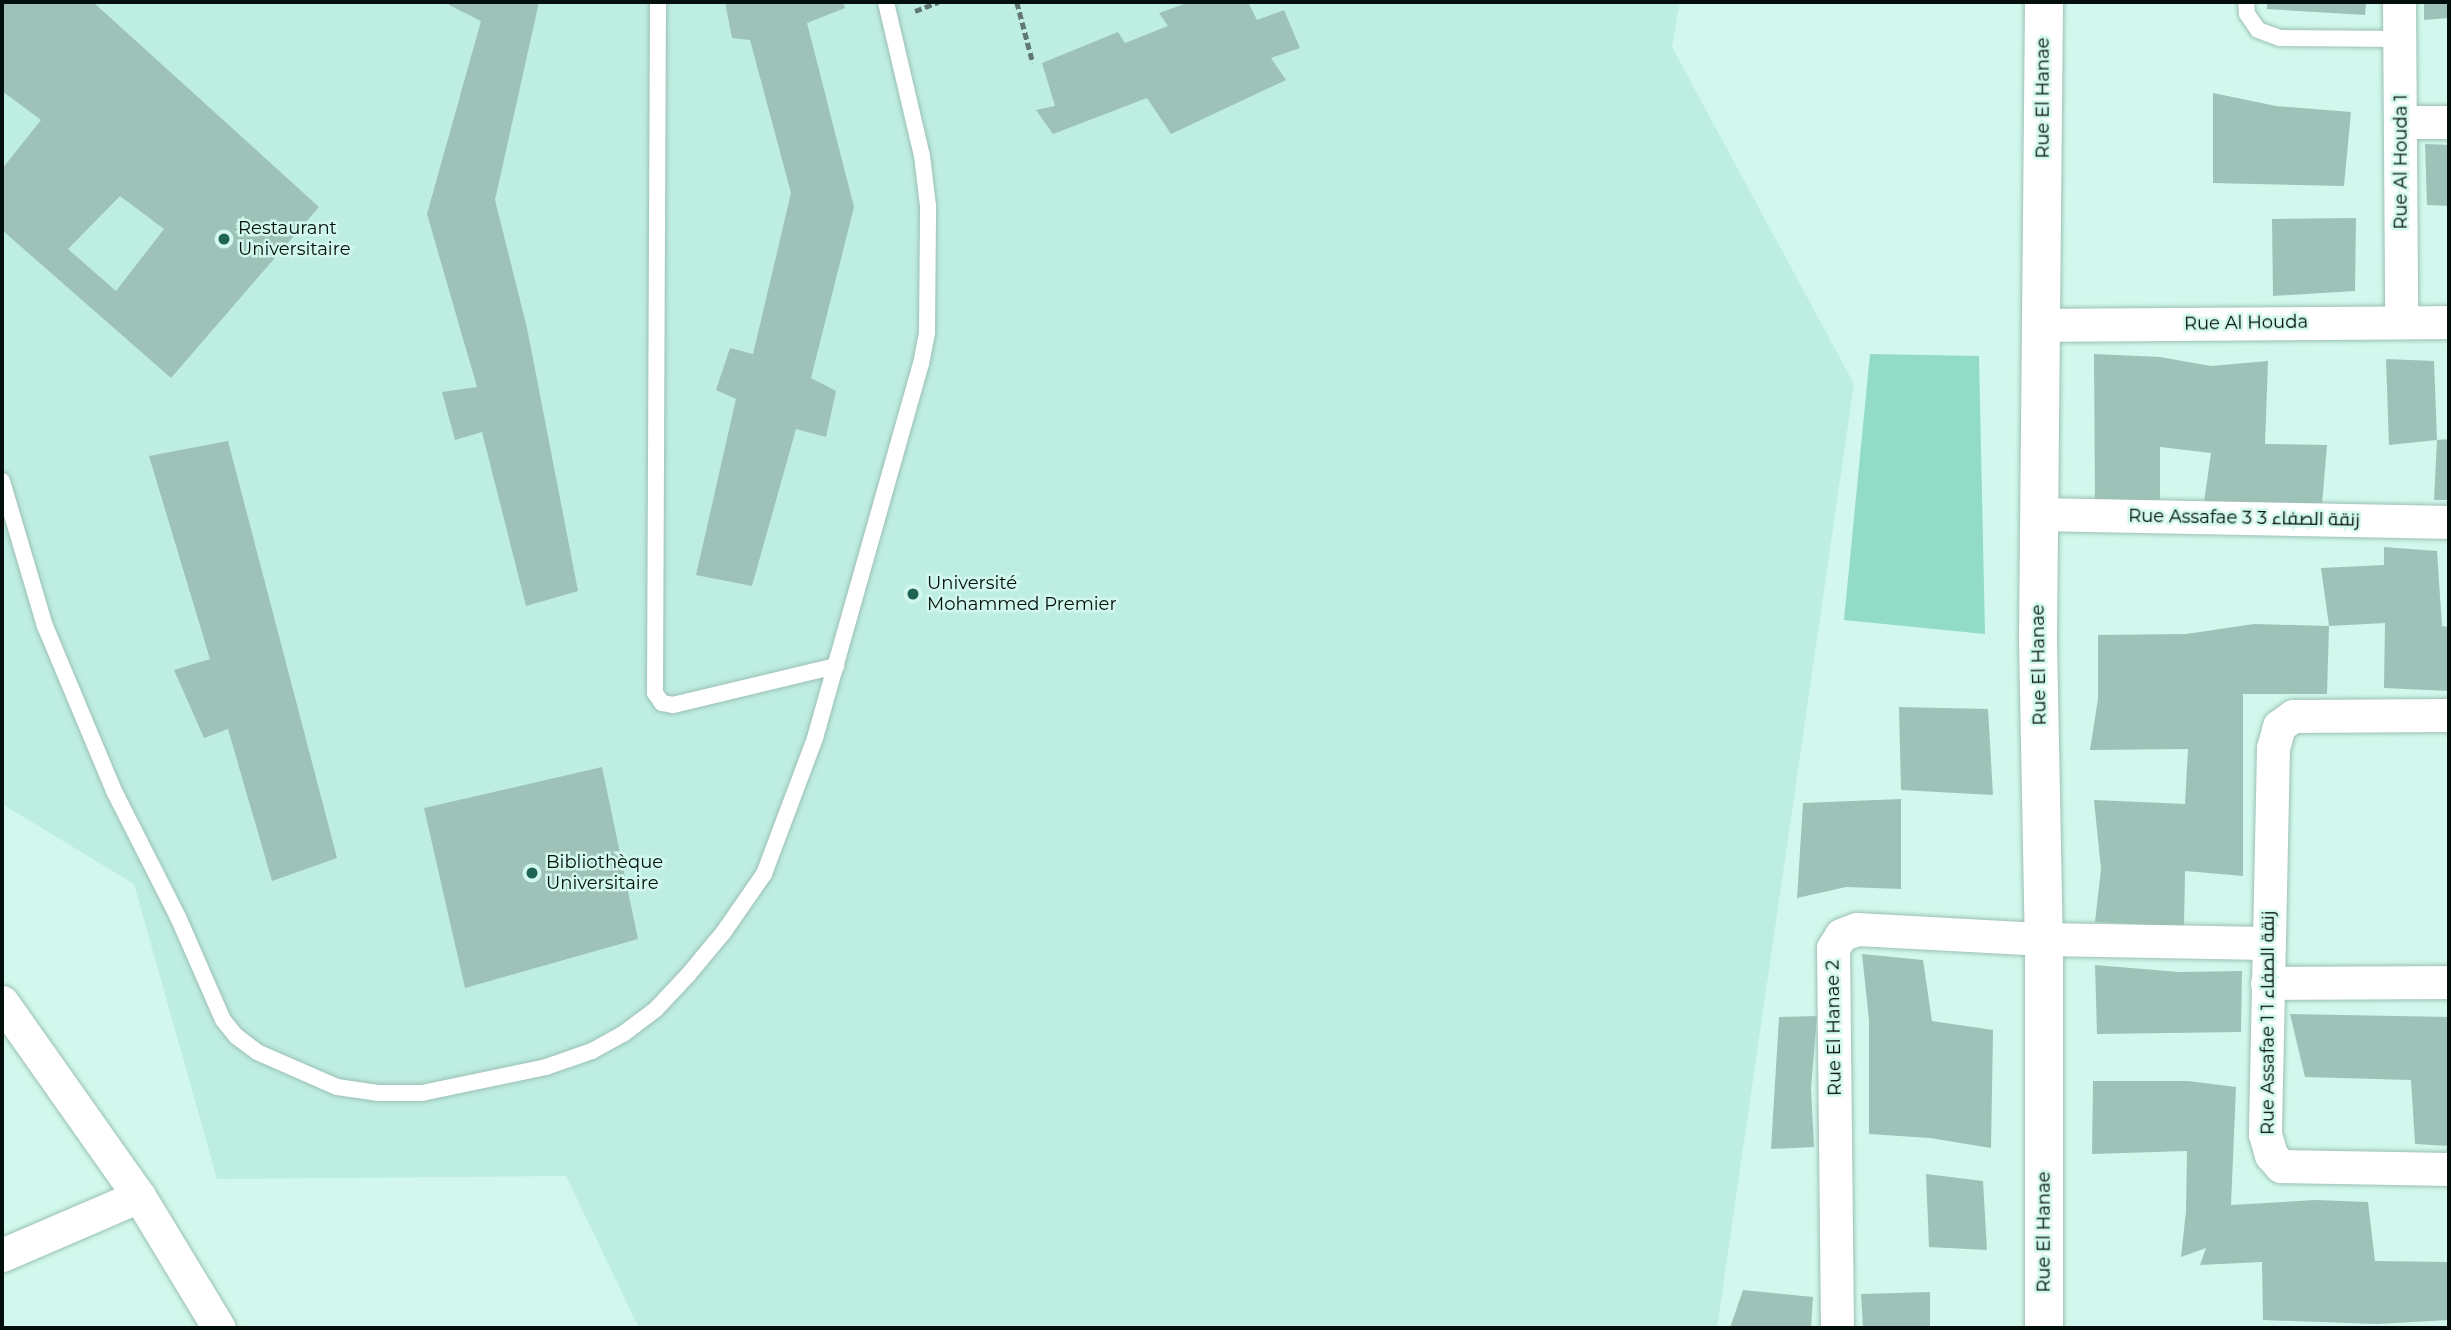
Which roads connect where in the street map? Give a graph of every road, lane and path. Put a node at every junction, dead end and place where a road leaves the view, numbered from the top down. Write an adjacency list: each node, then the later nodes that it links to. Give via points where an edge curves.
1 (658, 2): 17 (lane, via 655,693 662,703 673,705)
2 (886, 2): 17 (lane, via 923,168 930,265 928,332)
3 (1017, 2): 8 (path)
4 (2044, 2): 13 (street, Rue El Hanae)
5 (2246, 2): 7 (lane, via 2247,14 2258,30 2280,38)
6 (2399, 2): 7 (street, Rue Al Houda 1)
7 (2400, 39): 9 (street, Rue Al Houda 1)
8 (1032, 63)
9 (2401, 122): 10 (street); 11 (street, Rue Al Houda 1)
10 (2449, 122)
11 (2401, 322): 12 (street, Rue Al Houda); 13 (street, Rue Al Houda)
12 (2449, 322)
13 (2043, 325): 15 (street, Rue El Hanae)
14 (2, 481): 17 (lane, via 45,626 114,791 178,917 223,1020 257,1052 338,1087 422,1093 546,1067 592,1051 656,1009 723,933 764,874 794,801)
15 (2040, 514): 16 (street, Rue Assafae 3 3 زنقة الصفاء); 19 (street, Rue El Hanae)
16 (2449, 522)
17 (836, 666)
18 (2449, 715): 20 (street, Rue Assafae 1 1 زنقة الصفاء, via 2293,716 2279,726 2273,748)
19 (2044, 939): 20 (street); 28 (street, Rue El Hanae 2, via 1857,929 1835,942); 29 (street, Rue El Hanae)
20 (2267, 943): 22 (street, Rue Assafae 1 1 زنقة الصفاء)
21 (2449, 982): 22 (street)
22 (2267, 983): 24 (street, Rue Assafae 1 1 زنقة الصفاء, via 2265,1134 2276,1161 2281,1166)
23 (2, 1002): 25 (street)
24 (2449, 1169)
25 (139, 1196): 26 (street); 27 (street)
26 (2, 1255)
27 (219, 1328)
28 (1837, 1328)
29 (2044, 1328)

